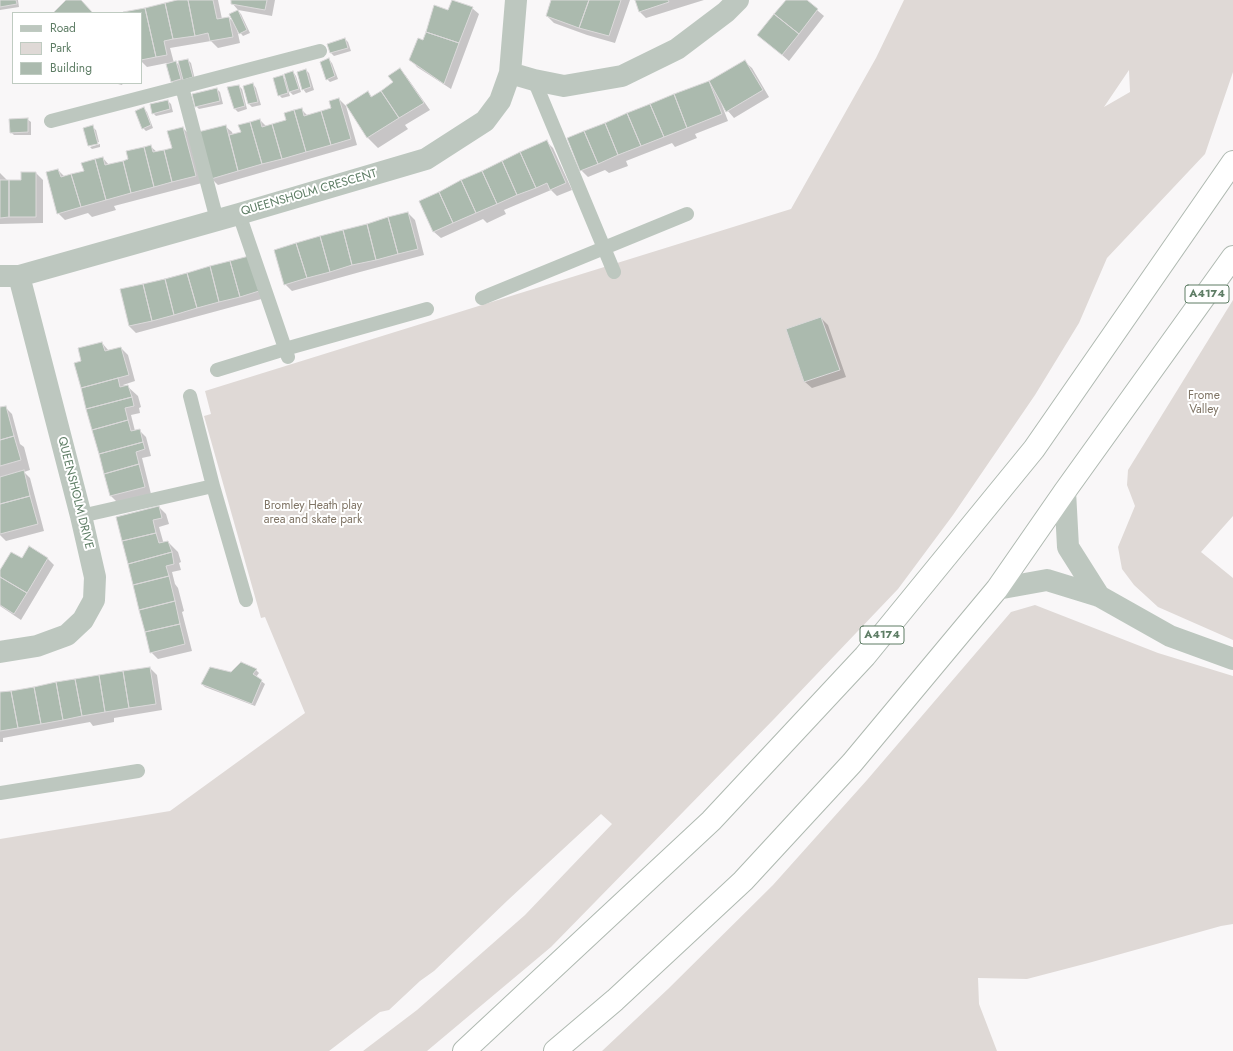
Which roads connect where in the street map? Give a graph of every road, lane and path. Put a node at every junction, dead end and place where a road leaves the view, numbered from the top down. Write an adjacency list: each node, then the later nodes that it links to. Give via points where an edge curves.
1 (516, 0): 4 (street, QUEENSHOLM CRESCENT)
2 (738, 0): 5 (street, via 677,49 622,76 564,86)
3 (320, 51): 6 (lane)
4 (510, 73): 5 (street); 9 (street, QUEENSHOLM CRESCENT, via 500,101 485,121 426,159)
5 (534, 80): 12 (lane)
6 (182, 87): 7 (lane); 11 (lane)
7 (50, 121)
8 (1233, 162): 31 (highway, A4174, via 1034,449 865,656 711,821)
9 (239, 214): 11 (street, QUEENSHOLM CRESCENT); 18 (lane)
10 (687, 214): 12 (lane)
11 (217, 220): 15 (street, QUEENSHOLM CRESCENT)
12 (604, 248): 14 (lane); 16 (lane)
13 (1233, 257): 22 (highway, A4174)
14 (614, 272)
15 (10, 276): 23 (street, QUEENSHOLM DRIVE)
16 (482, 298)
17 (427, 309): 18 (lane)
18 (287, 354): 19 (lane)
19 (217, 370)
20 (190, 396): 21 (lane)
21 (213, 486): 23 (lane); 26 (lane)
22 (1065, 491): 24 (highway, A4174); 25 (street, via 1068,547)
23 (81, 516): 27 (street, QUEENSHOLM DRIVE, via 95,577 94,600 83,620 67,635 37,646)
24 (998, 589): 25 (street, via 1047,580); 32 (highway, A4174, via 852,762 743,881 615,1000)
25 (1099, 596): 28 (street, via 1170,636)
26 (246, 600)
27 (0, 652)
28 (1233, 659)
29 (138, 772): 30 (lane)
30 (0, 793)
31 (464, 1051)
32 (555, 1051)

